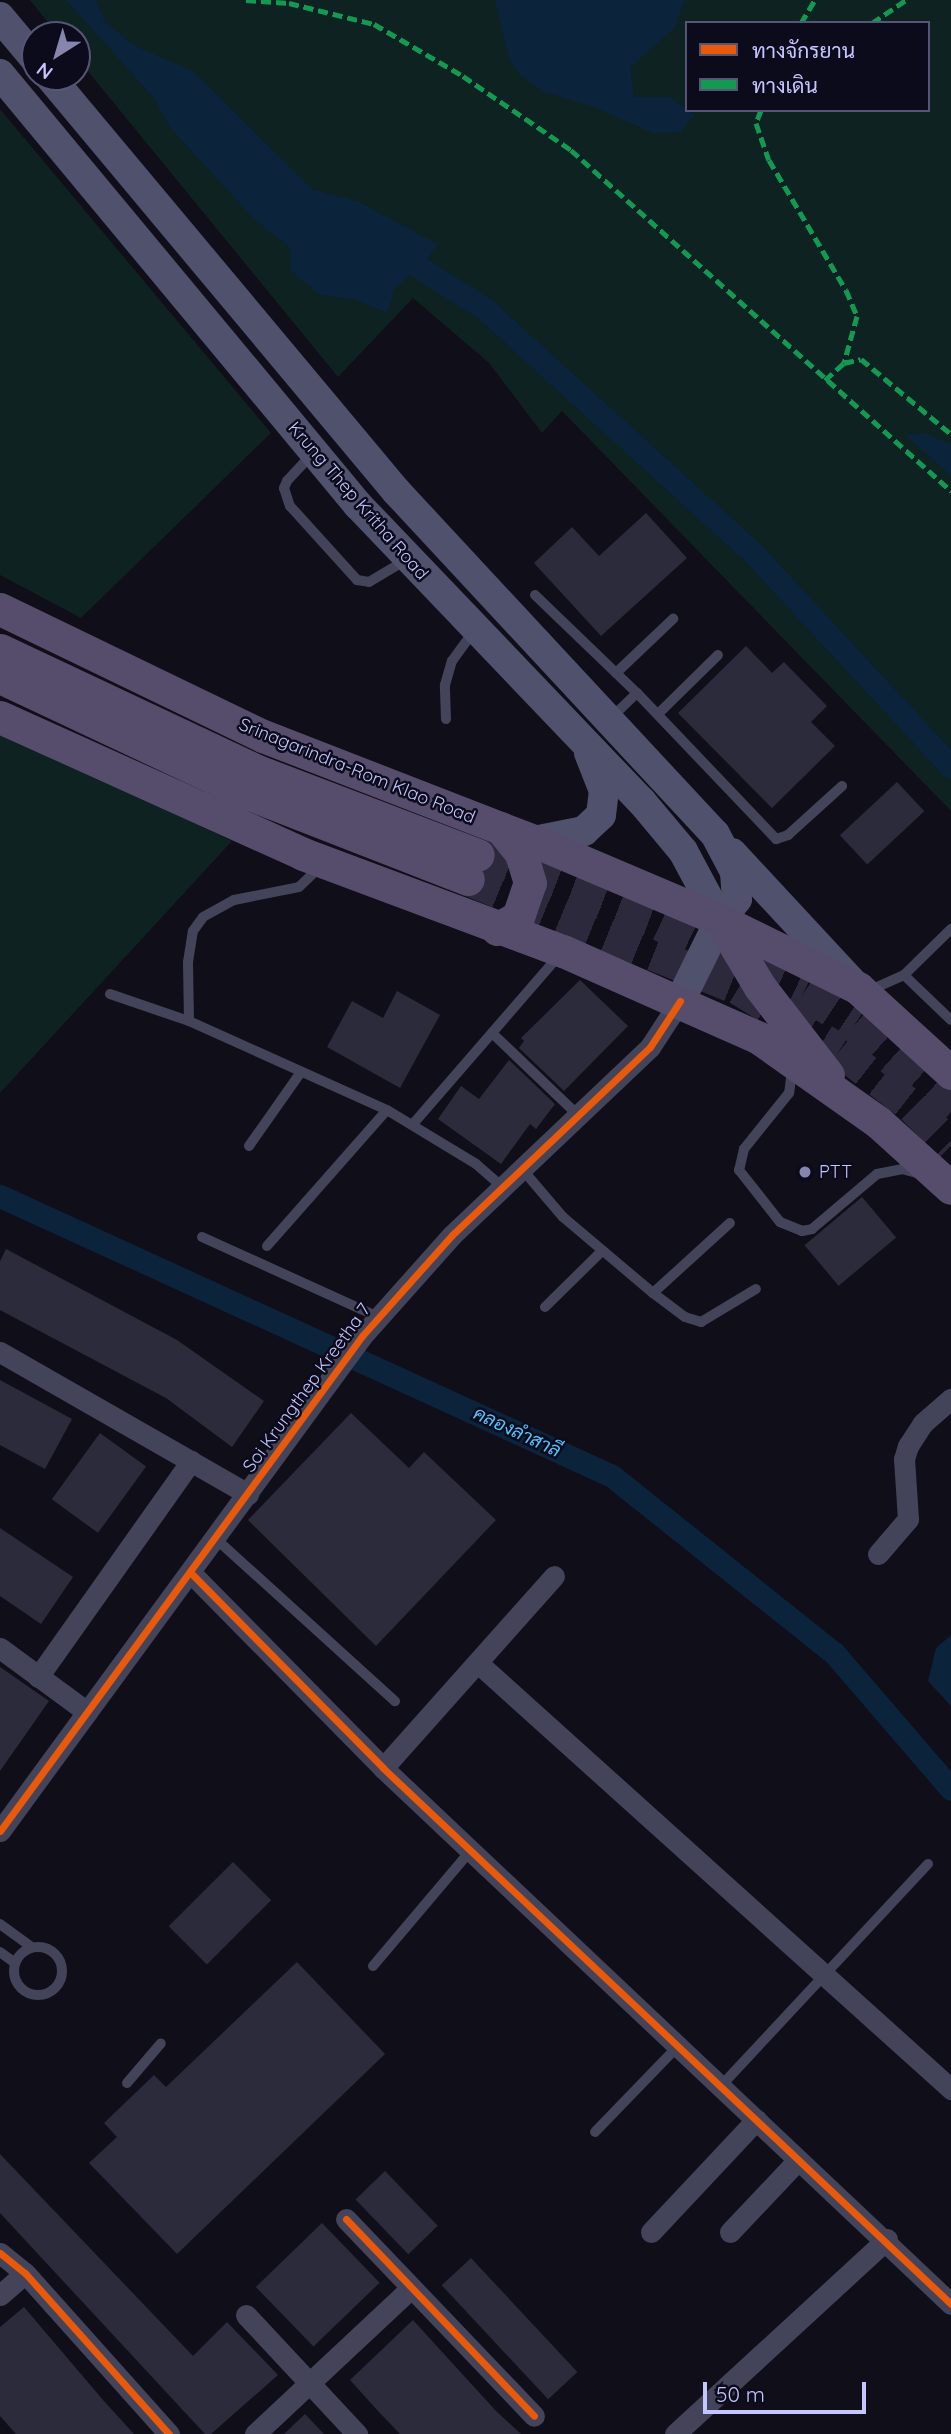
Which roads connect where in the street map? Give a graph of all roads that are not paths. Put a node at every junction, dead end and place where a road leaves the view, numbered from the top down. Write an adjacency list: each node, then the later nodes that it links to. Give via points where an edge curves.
1 (0, 17): 2 (main road)
2 (21, 42)
3 (0, 74): 6 (main road, Krung Thep Kritha Road)
4 (62, 91): 5 (main road, Krung Thep Kritha Road)
5 (306, 384): 6 (main road); 20 (main road, Krung Thep Kritha Road, via 445,546)
6 (279, 409): 7 (main road, Krung Thep Kritha Road)
7 (314, 451): 8 (main road, Krung Thep Kritha Road); 8 (lane, via 287,481 284,488 290,506 363,583)
8 (406, 560): 12 (main road, Krung Thep Kritha Road)
9 (535, 595): 15 (lane)
10 (0, 609): 24 (main road, Srinagarindra-Rom Klao Road, via 263,736)
11 (673, 619): 15 (lane)
12 (474, 631): 21 (lane, via 452,661 445,685); 22 (main road, Krung Thep Kritha Road)
13 (0, 650): 16 (main road, Srinagarindra-Rom Klao Road, via 473,867 247,793)
14 (718, 656): 18 (lane)
15 (616, 673): 17 (lane)
16 (0, 677)
17 (637, 693): 18 (lane); 20 (lane)
18 (658, 714): 23 (lane, via 776,839 789,835)
19 (0, 717): 27 (main road)
20 (611, 718): 25 (main road, Krung Thep Kritha Road)
21 (446, 719)
22 (584, 740): 26 (main road, via 604,792 601,815 584,831); 28 (main road, Krung Thep Kritha Road, via 683,851)
23 (842, 786)
24 (501, 828): 26 (main road, Srinagarindra-Rom Klao Road); 29 (main road, via 521,853 530,883 518,917)
25 (715, 834): 28 (main road, Krung Thep Kritha Road, via 738,884 733,908); 33 (main road)
26 (534, 841): 28 (main road, Srinagarindra-Rom Klao Road)
27 (323, 862): 29 (main road); 37 (lane, via 299,887 234,901 203,916 193,931 188,962)
28 (720, 920): 33 (main road); 35 (main road, Krung Thep Kritha Road); 42 (main road, via 760,987)
29 (496, 929): 31 (main road)
30 (951, 929): 32 (lane)
31 (563, 951): 35 (main road); 38 (lane)
32 (904, 975): 33 (lane); 36 (lane)
33 (861, 991): 41 (main road)
34 (110, 994): 37 (lane)
35 (680, 1001): 39 (main road, via 759,1038); 44 (street, Soi Krungthep Kreetha 7, via 650,1047)
36 (951, 1020)
37 (188, 1021): 40 (lane)
38 (492, 1032): 44 (lane); 45 (lane)
39 (793, 1062): 42 (main road); 49 (lane, via 789,1093 744,1149 739,1170 780,1222 791,1229 812,1229 877,1174 892,1170 923,1174)
40 (302, 1072): 43 (lane); 46 (lane)
41 (951, 1073)
42 (846, 1100): 49 (main road)
43 (387, 1110): 45 (lane); 52 (lane)
44 (579, 1116): 47 (street, Soi Krungthep Kreetha 7)
45 (413, 1124): 48 (lane)
46 (249, 1146)
47 (522, 1169): 48 (street, Soi Krungthep Kreetha 7); 53 (lane, via 546,1200)
48 (504, 1188): 57 (street, Soi Krungthep Kreetha 7, via 452,1235)
49 (951, 1189)
50 (730, 1223): 55 (lane)
51 (202, 1237): 57 (lane)
52 (267, 1246)
53 (602, 1251): 55 (lane); 56 (lane)
54 (756, 1289): 55 (lane, via 701,1322 685,1317)
55 (653, 1293)
56 (545, 1307)
57 (378, 1317): 61 (street, Soi Krungthep Kreetha 7)
58 (0, 1352): 60 (street)
59 (951, 1399): 63 (street, via 923,1423 908,1446 904,1459 908,1519)
60 (191, 1461): 61 (street); 68 (street)
61 (248, 1494): 62 (street, Soi Krungthep Kreetha 7)
62 (215, 1538): 64 (street, Soi Krungthep Kreetha 7); 69 (lane)
63 (878, 1554)
64 (190, 1572): 70 (street, Soi Krungthep Kreetha 7); 71 (street)
65 (554, 1576): 67 (street)
66 (0, 1648): 68 (street)
67 (478, 1663): 71 (street); 80 (street)
68 (38, 1677): 70 (street)
69 (395, 1701)
70 (87, 1712): 72 (street, Soi Krungthep Kreetha 7)
71 (383, 1768): 73 (street)
72 (0, 1831)
73 (471, 1850): 79 (lane); 82 (street)
74 (928, 1864): 80 (lane)
75 (0, 1924): 76 (lane)
76 (32, 1947): 78 (lane); 78 (lane, via 47,1948 59,1959 62,1974 55,1988 41,1995 25,1992 15,1979)
77 (0, 1952): 78 (lane)
78 (15, 1964)
79 (373, 1966)
80 (825, 1974): 84 (lane); 85 (street)
81 (161, 2043): 83 (lane)
82 (678, 2046): 84 (street); 87 (lane)
83 (127, 2083)
84 (720, 2087): 86 (street)
85 (951, 2089)
86 (756, 2120): 88 (street); 90 (street)
87 (595, 2132)
88 (798, 2160): 91 (street); 92 (street)
89 (345, 2219): 95 (street)
90 (651, 2232)
91 (730, 2232)
92 (887, 2239): 97 (street); 104 (street)
93 (0, 2253): 94 (street)
94 (25, 2273): 96 (street); 101 (street)
95 (411, 2288): 99 (street); 100 (street)
96 (0, 2295)
97 (951, 2304)
98 (246, 2315): 99 (street)
99 (310, 2383): 102 (street); 103 (street)
100 (534, 2416)
101 (169, 2434)
102 (255, 2434)
103 (357, 2434)
104 (675, 2434)

